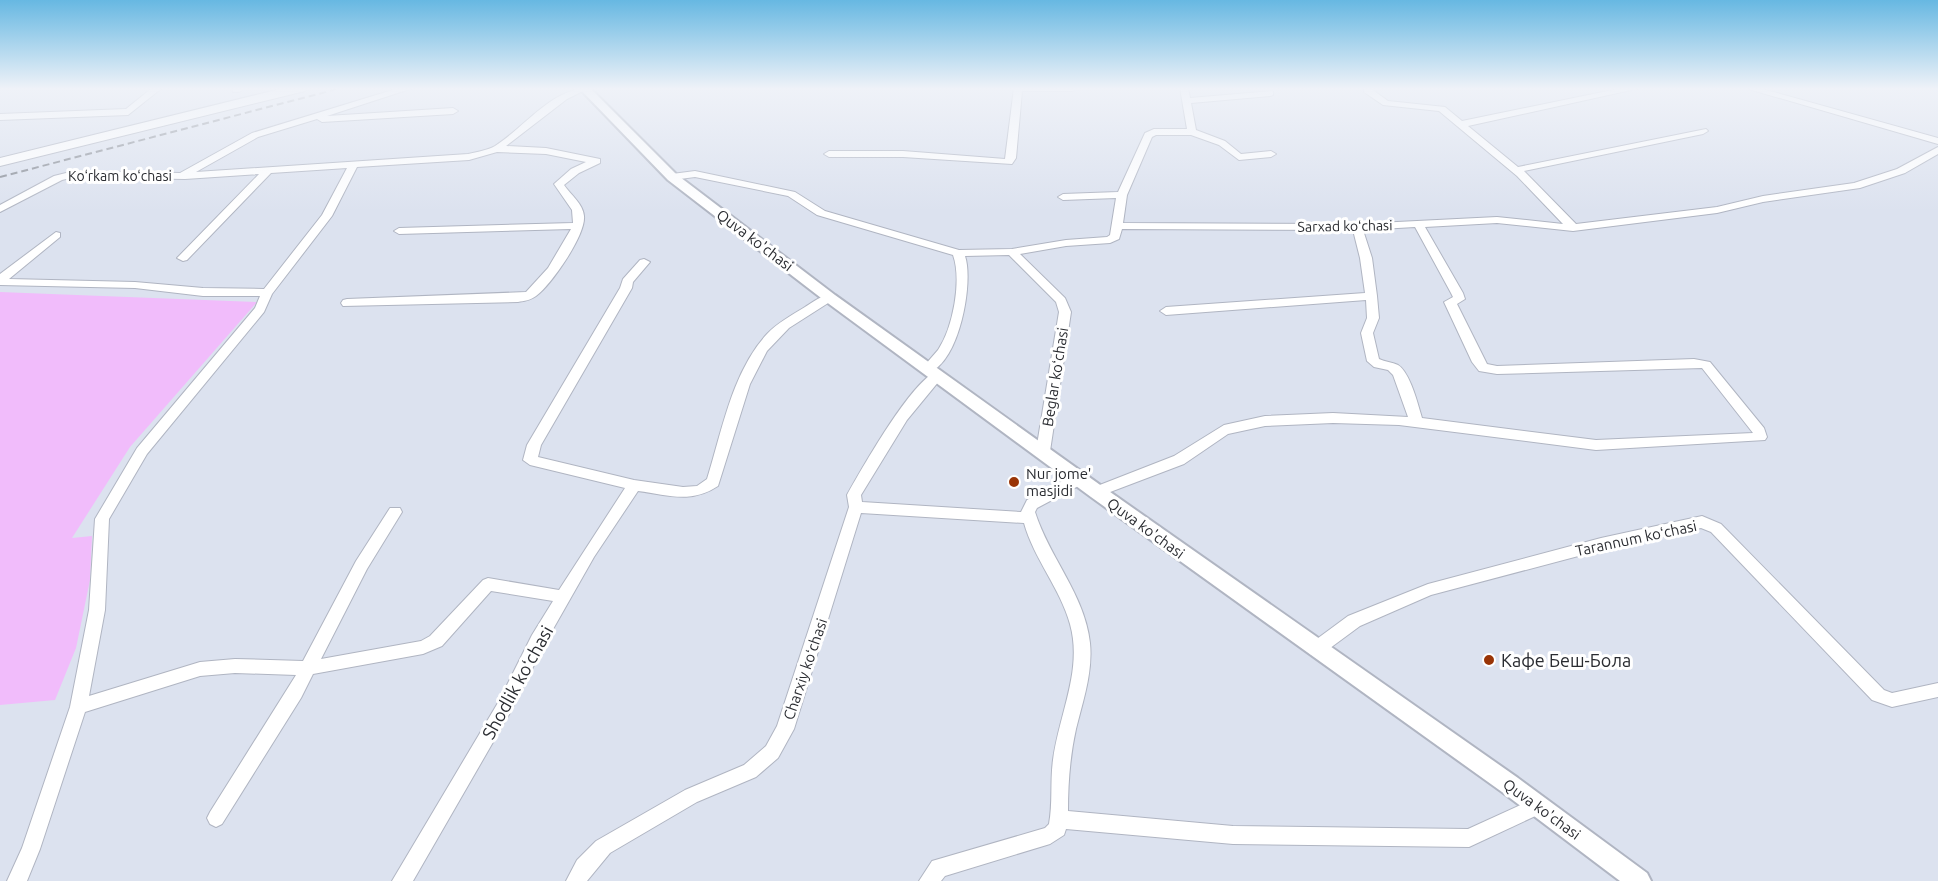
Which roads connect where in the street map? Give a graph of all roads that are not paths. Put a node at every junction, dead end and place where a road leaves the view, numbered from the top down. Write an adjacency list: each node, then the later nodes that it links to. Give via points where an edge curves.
1 (123, 129): 15 (highway)
2 (272, 129): 19 (street, Koʻrkam koʻchasi)
3 (523, 129): 11 (street)
4 (625, 129): 20 (main road, Quva ko'chasi)
5 (1015, 129): 13 (street, via 1008,162 903,154)
6 (1468, 129): 17 (street)
7 (1896, 129): 10 (street)
8 (1703, 131): 17 (street)
9 (1192, 132): 14 (street, via 1222,143 1239,157); 21 (street, via 1150,133)
10 (1938, 141)
11 (497, 149): 16 (street, via 469,157); 25 (street, via 546,151 596,161 559,184 577,208)
12 (1938, 150): 28 (street, Sarxad koʻchasi, via 1901,171 1856,186 1762,199 1717,210)
13 (828, 154)
14 (1271, 154)
15 (3, 159)
16 (353, 165): 18 (street); 36 (street, via 345,187)
17 (1516, 170): 28 (street)
18 (268, 171): 19 (street); 33 (street)
19 (182, 176): 23 (street, Koʻrkam koʻchasi, via 74,174 58,178)
20 (672, 177): 32 (street, via 695,174 791,194 837,219); 38 (main road, Quva ko'chasi)
21 (1122, 195): 22 (street); 26 (street)
22 (1063, 197)
23 (0, 209)
24 (1418, 224): 27 (street, Sarxad koʻchasi); 28 (street, Sarxad koʻchasi, via 1497,220); 42 (street, via 1457,293 1459,299 1450,302 1483,368 1706,365 1760,437 1596,445)
25 (577, 226): 29 (street); 39 (street, via 536,290 525,297)
26 (1117, 226): 27 (street, Sarxad koʻchasi); 31 (street, via 1115,237 1110,240)
27 (1357, 227): 37 (street)
28 (1573, 228)
29 (399, 231)
30 (56, 235): 35 (street)
31 (1012, 252): 32 (street); 43 (street, Beglar koʻchasi, via 1061,301 1065,312)
32 (958, 253): 41 (street, Charxiy koʻchasi, via 962,270 960,303)
33 (183, 258)
34 (644, 262): 45 (street, via 627,281 529,455 536,463)
35 (0, 281): 36 (street)
36 (267, 293): 54 (street, via 260,309 142,451 102,519 97,610)
37 (1371, 296): 40 (street); 42 (street, via 1373,318 1367,333 1373,361 1396,369)
38 (830, 298): 41 (main road, Quva ko'chasi); 45 (street, via 790,321 763,346 749,372 713,482 700,491 683,492)
39 (347, 303)
40 (1166, 311)
41 (933, 371): 43 (main road, Quva ko'chasi); 47 (street, Charxiy koʻchasi, via 854,495)
42 (1417, 423): 46 (street, via 1333,418 1265,421 1224,430 1179,460)
43 (1043, 451): 44 (main road, Quva ko'chasi)
44 (1079, 478): 46 (main road, Quva ko'chasi); 49 (street, via 1032,504)
45 (634, 485): 50 (street, Shodlik koʻchasi)
46 (1097, 492): 51 (main road, Quva ko'chasi)
47 (856, 507): 49 (street); 60 (street, Charxiy koʻchasi, via 784,729 772,752 750,771 691,796 603,847)
48 (395, 512): 52 (street, via 361,565)
49 (1029, 518): 57 (street, via 1080,628 1082,643 1081,670 1059,776)
50 (565, 597): 52 (street, via 488,584 430,644); 59 (street, Shodlik koʻchasi)
51 (1316, 649): 53 (street, Tarannum koʻchasi, via 1354,621 1428,590 1702,522 1723,534 1878,695 1893,700); 55 (main road, Quva ko'chasi)
52 (309, 668): 54 (street, via 200,669); 56 (street)
53 (1938, 690)
54 (78, 707): 58 (street)
55 (1538, 806): 57 (street, via 1469,838 1233,835); 62 (main road, Quva ko'chasi)
56 (216, 818)
57 (1059, 819): 61 (street, via 1057,829 1050,835 939,868)
58 (17, 881)
59 (402, 881)
60 (576, 881)
61 (929, 881)
62 (1639, 881)

